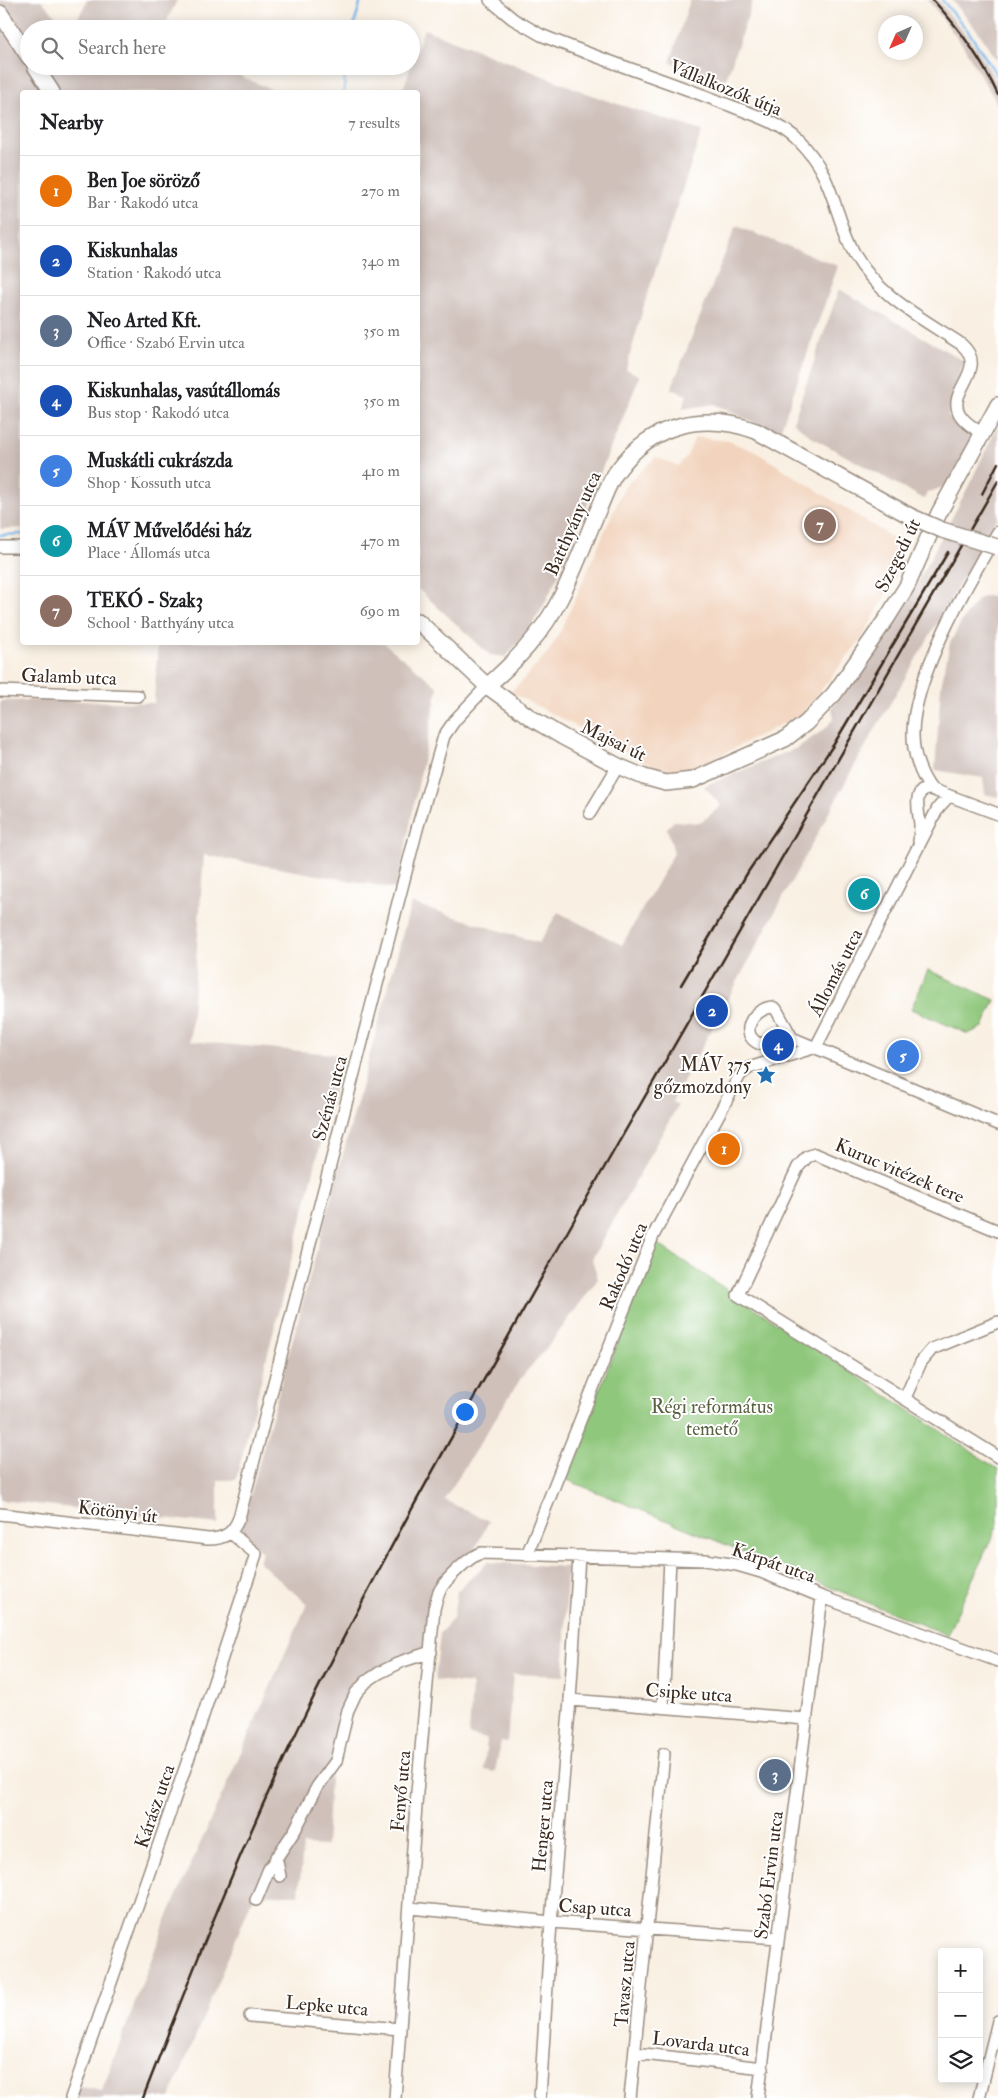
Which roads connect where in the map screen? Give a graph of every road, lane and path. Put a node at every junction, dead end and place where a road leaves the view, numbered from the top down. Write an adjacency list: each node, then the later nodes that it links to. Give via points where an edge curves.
1 (490, 0): 7 (street, Vállalkozók útja, via 513,19 541,35 762,118 797,140 824,174 845,234 873,280 968,352 971,368 958,397 957,408 962,418)
2 (0, 13): 3 (main road)
3 (20, 43)
4 (41, 75): 5 (main road)
5 (51, 90)
6 (998, 405): 7 (main road, Szegedi út)
7 (982, 434): 18 (main road, Szegedi út, via 939,513 897,602 839,686)
8 (998, 532): 20 (street, via 949,622 918,703 913,728 915,752 924,780)
9 (0, 547): 10 (street)
10 (20, 547)
11 (998, 547): 13 (main road, Batthyány utca, bridge, via 950,533 910,516 756,431 719,421 697,422 676,427 643,444 617,471 548,622)
12 (420, 623): 14 (main road, Majsai út)
13 (516, 660): 14 (main road, via 489,671 477,671); 15 (main road, Batthyány utca)
14 (466, 666): 15 (main road, Majsai út)
15 (487, 686): 19 (main road, Majsai út, via 532,718); 33 (street, Szénás utca, via 455,720 440,746 239,1518)
16 (0, 691): 17 (street, Galamb utca)
17 (138, 696)
18 (816, 713): 19 (main road, Majsai út, via 785,739 693,780 666,783)
19 (618, 766): 22 (street)
20 (931, 789): 21 (street); 24 (street, Állomás utca, via 922,790 918,796 920,835)
21 (949, 796): 23 (street); 24 (street, Állomás utca, via 938,808)
22 (590, 814)
23 (998, 814)
24 (913, 859): 26 (street, Állomás utca)
25 (792, 1038): 26 (street)
26 (816, 1047): 27 (street); 34 (street, Rakodó utca, via 749,1068 740,1075 653,1236)
27 (998, 1124)
28 (998, 1231): 30 (street, Kuruc vitézek tere, via 820,1154 807,1157 798,1167 738,1295)
29 (998, 1322): 30 (street, via 932,1349 921,1362)
30 (905, 1398): 31 (street, Kuruc vitézek tere)
31 (998, 1457)
32 (0, 1514): 33 (street, Kötönyi út, via 208,1539)
33 (231, 1533): 56 (street, Kárász utca, via 256,1554 192,1750)
34 (527, 1555): 35 (street, Kárpát utca); 38 (street, Fenyő utca, via 477,1554 444,1585 434,1609)
35 (578, 1556): 36 (street, Kárpát utca); 40 (street, Henger utca)
36 (670, 1559): 37 (street, Kárpát utca, via 737,1565); 41 (street)
37 (822, 1597): 39 (street, Kárpát utca); 42 (street, Szabó Ervin utca)
38 (431, 1652): 44 (street, via 379,1673 360,1688 348,1710 336,1761); 47 (street, Fenyő utca, via 417,1792)
39 (998, 1661)
40 (570, 1700): 41 (street, Csipke utca); 48 (street, Henger utca)
41 (663, 1707): 42 (street, Csipke utca)
42 (806, 1719): 50 (street, Szabó Ervin utca)
43 (664, 1754): 49 (street, Tavasz utca)
44 (276, 1857): 45 (street); 46 (street)
45 (280, 1876)
46 (256, 1900)
47 (410, 1908): 48 (street, Csap utca); 53 (street, Fenyő utca)
48 (551, 1922): 49 (street, Csap utca); 58 (street, Henger utca)
49 (647, 1928): 50 (street, Csap utca); 54 (street, Tavasz utca)
50 (778, 1938): 55 (street, Szabó Ervin utca)
51 (250, 2016): 53 (street, Lepke utca)
52 (998, 2021): 61 (street)
53 (400, 2029): 57 (street, Fenyő utca)
54 (635, 2053): 55 (street, Lovarda utca); 59 (street, Tavasz utca)
55 (763, 2068): 60 (street, Szabó Ervin utca)
56 (71, 2098)
57 (395, 2098)
58 (540, 2098)
59 (630, 2098)
60 (758, 2098)
61 (979, 2098)

